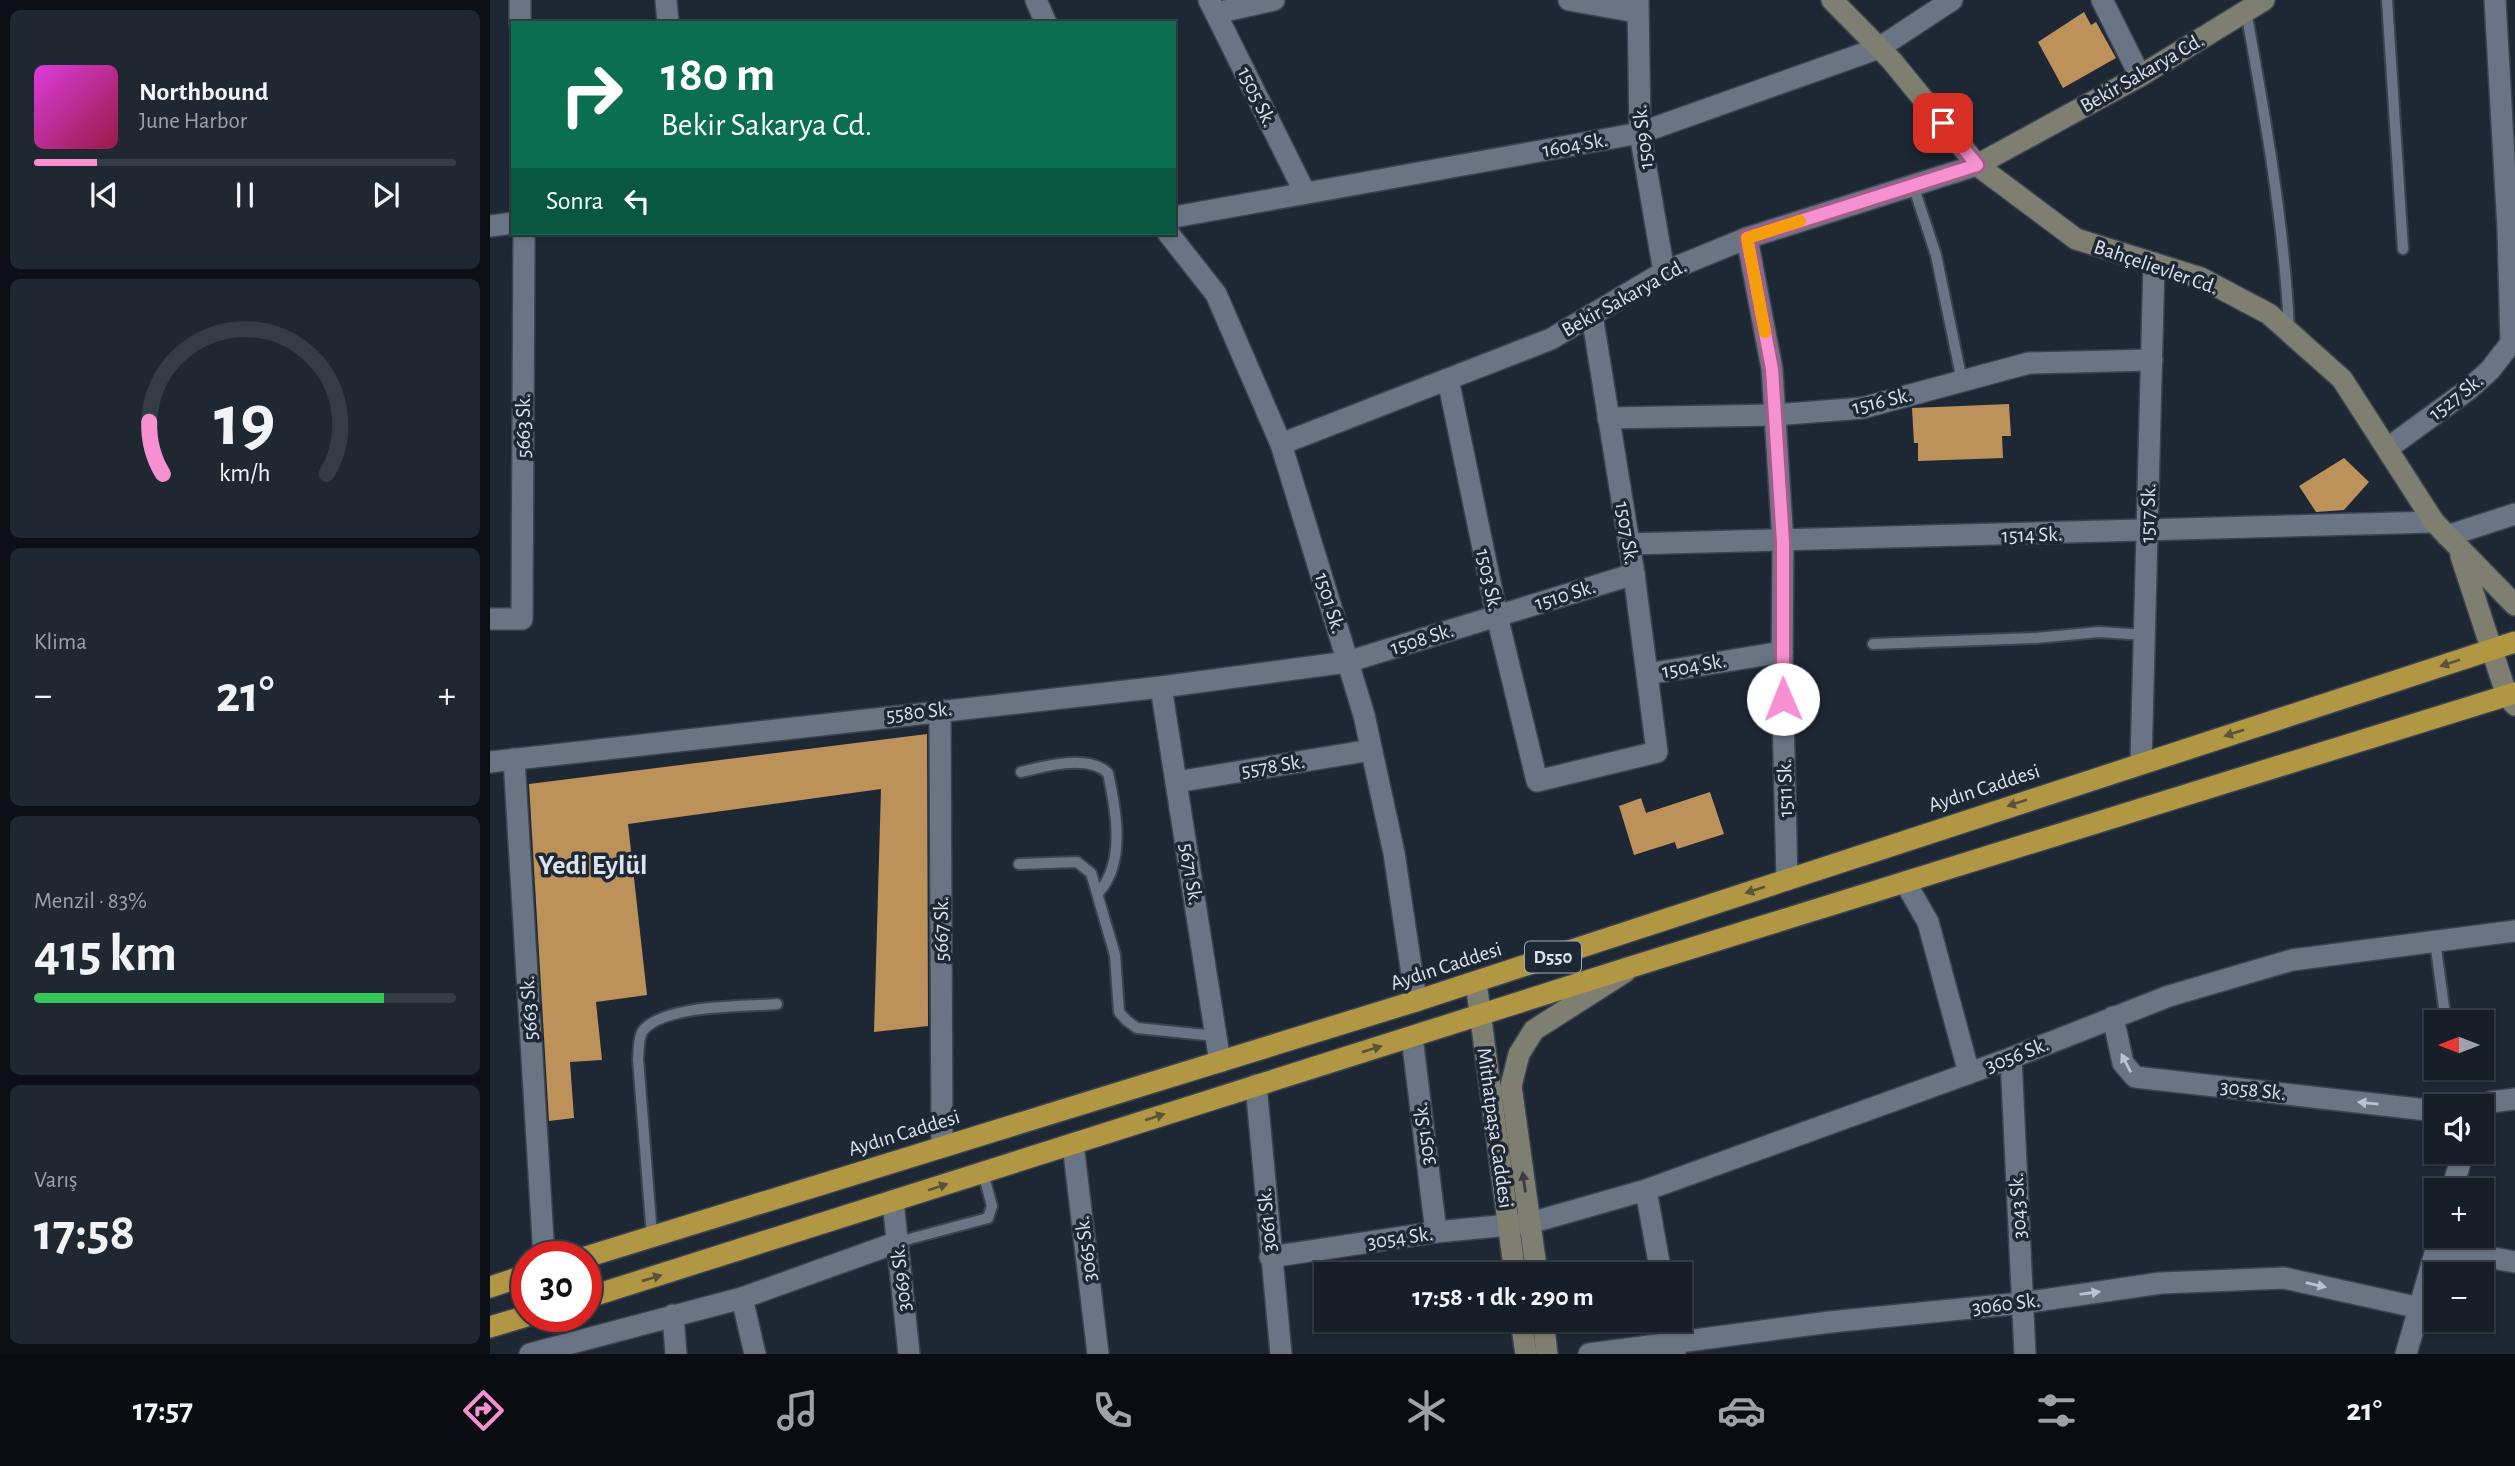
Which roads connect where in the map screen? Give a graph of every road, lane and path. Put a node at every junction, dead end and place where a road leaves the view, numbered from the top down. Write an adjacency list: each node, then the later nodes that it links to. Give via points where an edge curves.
1 (520, 0): 14 (street)
2 (666, 0): 15 (street)
3 (1036, 0): 16 (street)
4 (1274, 0): 13 (street)
5 (1569, 0): 12 (street)
6 (1832, 0): 17 (street, Bahçelievler Cd.)
7 (1952, 0): 17 (street, 1604 Sk.)
8 (2102, 0): 19 (street)
9 (2387, 0): 32 (lane)
10 (2495, 0): 18 (street, 1527 Sk.)
11 (2256, 4): 19 (street, Bekir Sakarya Cd.); 37 (lane)
12 (1637, 6): 20 (street, 1509 Sk.)
13 (1212, 7): 24 (street, 1505 Sk.)
14 (520, 21)
15 (668, 21)
16 (1045, 21)
17 (1879, 48): 20 (street, 1604 Sk.); 22 (street, Bahçelievler Cd.)
18 (2507, 66): 21 (street, 1527 Sk.)
19 (2140, 76): 22 (street, Bekir Sakarya Cd.)
20 (1640, 133): 24 (street, 1604 Sk.); 34 (street, 1509 Sk.)
21 (2510, 157): 28 (street, 1527 Sk.)
22 (1977, 165): 23 (street, Bekir Sakarya Cd.); 33 (street, Bahçelievler Cd., via 2076,239)
23 (1913, 185): 31 (street, Bekir Sakarya Cd.); 40 (lane, via 1936,255)
24 (1305, 193): 25 (street, 1604 Sk.)
25 (1176, 217)
26 (511, 223): 27 (street)
27 (490, 226)
28 (2512, 229): 35 (street, 1527 Sk.)
29 (524, 235): 53 (street, 5663 Sk., via 522,619)
30 (1170, 235): 43 (street, 1501 Sk., via 1216,294)
31 (1747, 238): 34 (street, Bekir Sakarya Cd.); 41 (street, 1511 Sk., via 1772,369)
32 (2403, 248)
33 (2154, 263): 37 (street, Bahçelievler Cd., via 2201,278 2269,314); 38 (street, 1517 Sk.)
34 (1664, 272): 36 (street, Bekir Sakarya Cd.)
35 (2513, 308): 44 (street, 1527 Sk., via 2511,343 2490,370)
36 (1591, 315): 39 (street, Bekir Sakarya Cd., via 1550,339); 42 (street, 1507 Sk.)
37 (2289, 332): 44 (street, Bahçelievler Cd., via 2342,379)
38 (2152, 360): 40 (street, 1516 Sk., via 2029,363); 46 (street, 1517 Sk.)
39 (1448, 379): 43 (street, Bekir Sakarya Cd.); 52 (street, 1503 Sk.)
40 (1962, 381): 41 (street, 1516 Sk., via 1862,408)
41 (1775, 415): 42 (street, 1516 Sk.); 48 (street, 1511 Sk.)
42 (1608, 418): 49 (street, 1507 Sk.)
43 (1281, 443): 59 (street, 1501 Sk.)
44 (2388, 448): 47 (street, Bahçelievler Cd.)
45 (2515, 513): 47 (street, 1514 Sk.)
46 (2148, 532): 47 (street, 1514 Sk.); 48 (street, 1514 Sk.); 54 (street, 1517 Sk.)
47 (2447, 536): 51 (street); 57 (street)
48 (1783, 542): 49 (street, 1514 Sk.); 58 (street, 1511 Sk.)
49 (1629, 544): 50 (street, 1507 Sk.)
50 (1634, 574): 52 (street, 1510 Sk.); 60 (street, 1507 Sk.)
51 (2515, 605)
52 (1496, 616): 59 (street, 1508 Sk.); 65 (street, 1503 Sk., via 1538,781)
53 (490, 619)
54 (2144, 635): 56 (lane, via 2099,632); 68 (street, 1517 Sk.)
55 (2515, 642): 57 (highway, Aydın Caddesi / D550)
56 (1873, 644)
57 (2493, 649): 62 (street); 68 (highway, Aydın Caddesi / D550, one-way to 68)
58 (1782, 652): 60 (street, 1504 Sk.); 72 (street, 1511 Sk.)
59 (1348, 662): 61 (street, 5580 Sk.); 64 (street, 1501 Sk.)
60 (1647, 674): 65 (street, 1507 Sk.)
61 (1161, 687): 63 (street, 5580 Sk.); 70 (street, 5671 Sk.)
62 (2512, 698): 73 (highway, D550)
63 (940, 710): 66 (street, 5580 Sk.); 94 (street, 5667 Sk.)
64 (1371, 750): 70 (street, 5578 Sk.); 79 (street, 1501 Sk., via 1394,853)
65 (1657, 752)
66 (514, 759): 67 (street, 5580 Sk.); 101 (street, 5663 Sk.)
67 (490, 762)
68 (2141, 763): 72 (highway, Aydın Caddesi / D550, one-way to 72)
69 (1021, 772): 74 (lane, via 1080,764 1102,767 1108,773 1116,849 1114,871)
70 (1176, 782): 84 (street, 5671 Sk.)
71 (1019, 864): 74 (lane, via 1077,862 1091,873)
72 (1787, 880): 78 (highway, Aydın Caddesi / D550, one-way to 78)
73 (1905, 882): 77 (highway, D550); 88 (street, via 1928,922)
74 (1099, 892): 84 (lane, via 1115,955 1119,1012 1138,1028)
75 (2515, 931): 76 (street, 3056 Sk.)
76 (2435, 941): 81 (lane); 83 (street, 3056 Sk., via 2292,960)
77 (1634, 966): 82 (highway, D550); 98 (street, Mithatpaşa Caddesi, one-way to 77, via 1511,1086 1519,1054 1534,1030)
78 (1476, 982): 79 (highway, Aydın Caddesi / D550); 82 (street, Mithatpaşa Caddesi)
79 (1416, 1002): 87 (highway, Aydın Caddesi / D550)
80 (777, 1004): 100 (lane, via 684,1012 647,1027 640,1035 640,1101)
81 (2444, 1010)
82 (1480, 1015): 85 (highway, D550); 98 (street, Mithatpaşa Caddesi)
83 (2113, 1017): 86 (street, 3056 Sk.); 92 (street, 3058 Sk., one-way to 83, via 2135,1077 2123,1063)
84 (1216, 1036): 87 (street, 5671 Sk.)
85 (1412, 1037): 89 (highway, D550, one-way to 85); 99 (street, 3051 Sk.)
86 (2011, 1058): 88 (street, 3056 Sk.); 115 (street, 3043 Sk.)
87 (1220, 1062): 94 (highway, Aydın Caddesi / D550)
88 (1969, 1073): 96 (street, 3056 Sk.)
89 (1256, 1085): 93 (highway, D550, one-way to 89); 106 (street, 3061 Sk.)
90 (2515, 1099): 91 (street)
91 (2494, 1102)
92 (2424, 1110)
93 (1073, 1144): 95 (highway, D550); 128 (street, 3065 Sk.)
94 (942, 1147): 100 (highway, Aydın Caddesi / D550)
95 (983, 1173): 97 (highway, D550, one-way to 95); 102 (lane, via 992,1206 988,1218)
96 (1646, 1190): 98 (street, 3056 Sk.); 109 (street)
97 (893, 1201): 102 (street, 3069 Sk.); 113 (highway, D550, one-way to 97)
98 (1519, 1225): 99 (street, 3054 Sk.); 107 (street, Mithatpaşa Caddesi); 108 (street, Mithatpaşa Caddesi)
99 (1436, 1232): 106 (street, 3054 Sk.)
100 (652, 1236): 105 (highway, Aydın Caddesi / D550)
101 (543, 1241)
102 (898, 1242): 114 (street); 127 (street, 3069 Sk.)
103 (2436, 1248): 116 (street)
104 (2461, 1248): 110 (street)
105 (602, 1251)
106 (1270, 1257): 129 (street, 3061 Sk.)
107 (1516, 1262)
108 (1532, 1262)
109 (1659, 1262)
110 (2515, 1262)
111 (511, 1280): 112 (highway)
112 (490, 1287)
113 (602, 1293)
114 (742, 1298): 117 (street); 126 (street)
115 (2022, 1303): 116 (street, 3060 Sk., one-way to 116, via 2161,1283 2284,1278); 122 (street, 3060 Sk., via 1830,1322); 133 (street, 3043 Sk.)
116 (2420, 1308): 134 (street)
117 (673, 1315): 123 (street); 125 (street)
118 (511, 1321): 119 (highway)
119 (490, 1327)
120 (1522, 1332): 130 (street)
121 (1544, 1332): 131 (street)
122 (1674, 1348): 132 (street, 3060 Sk.)
123 (563, 1349): 124 (street)
124 (530, 1354)
125 (676, 1354)
126 (755, 1354)
127 (909, 1354)
128 (1098, 1354)
129 (1281, 1354)
130 (1525, 1354)
131 (1547, 1354)
132 (1589, 1354)
133 (2025, 1354)
134 (2406, 1354)

